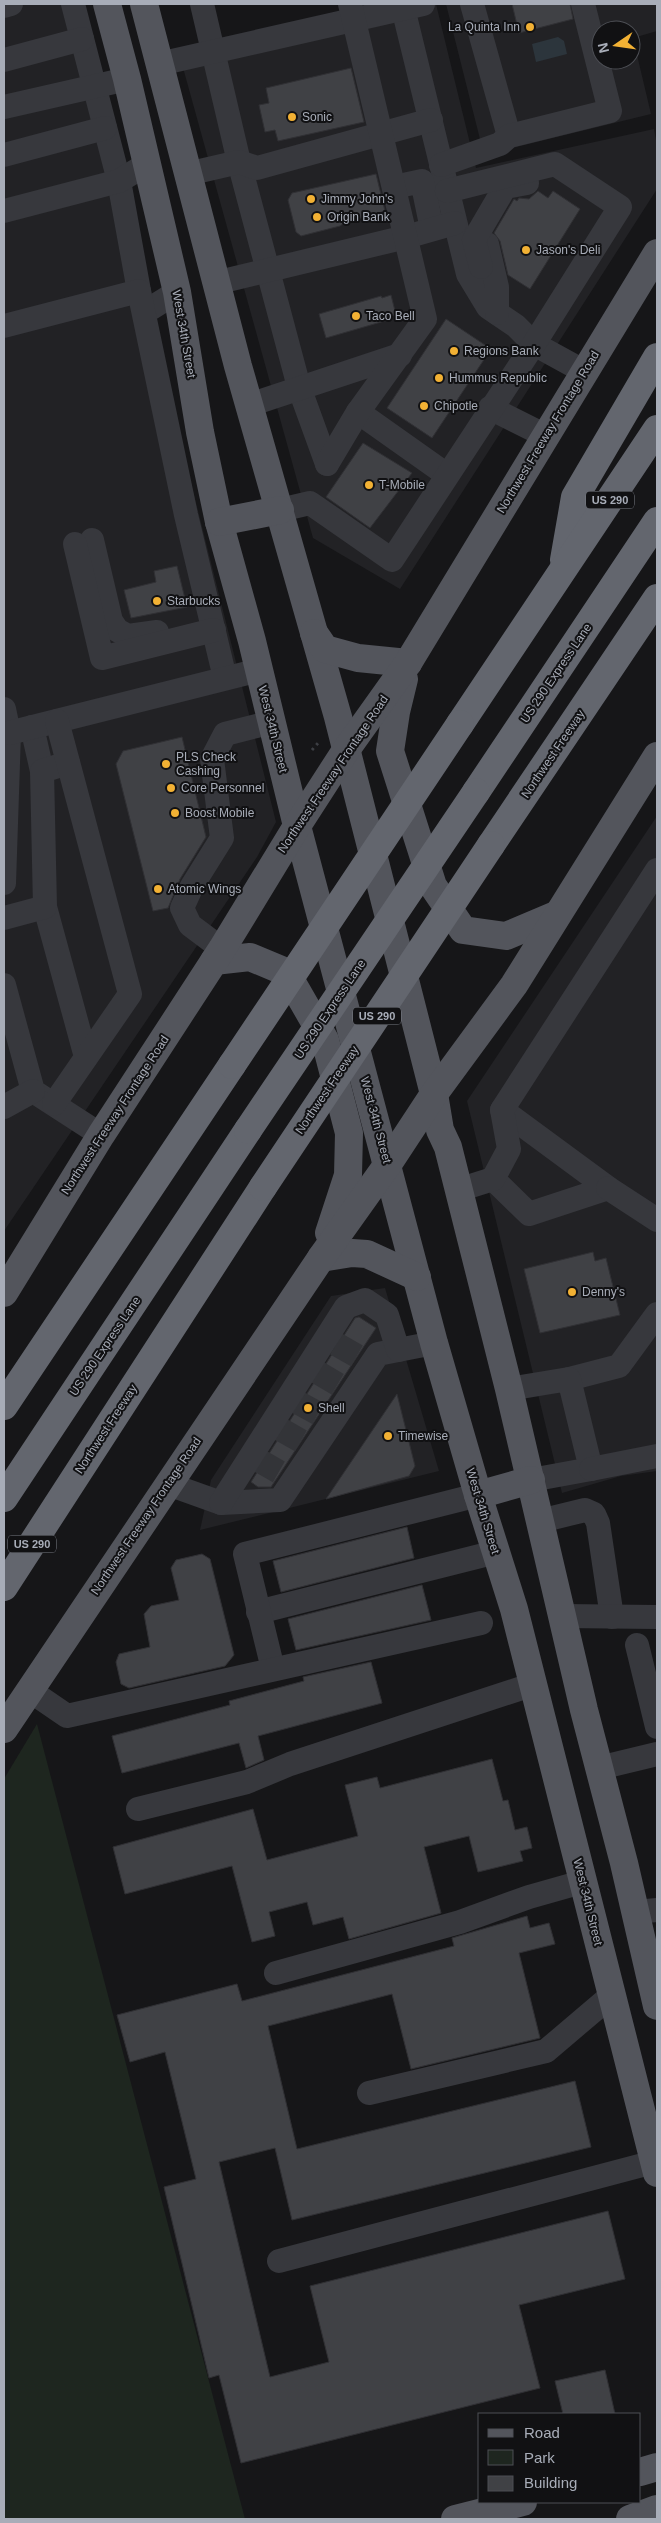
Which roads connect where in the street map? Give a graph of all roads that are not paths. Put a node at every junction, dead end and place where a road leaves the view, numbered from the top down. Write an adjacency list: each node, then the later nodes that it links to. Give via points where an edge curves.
1 (11, 4): 8 (lane)
2 (73, 4): 11 (lane)
3 (107, 4): 15 (main road, West 34th Street)
4 (144, 4): 14 (main road)
5 (202, 4): 12 (lane)
6 (472, 4): 21 (lane)
7 (583, 4): 21 (lane, via 610,111)
8 (4, 6)
9 (413, 6): 10 (lane); 18 (lane)
10 (352, 12): 12 (lane); 20 (lane)
11 (82, 39): 13 (lane); 16 (lane)
12 (214, 52): 14 (lane); 23 (lane)
13 (4, 60)
14 (159, 64): 26 (main road)
15 (127, 79): 16 (lane); 24 (main road, West 34th Street)
16 (94, 85): 17 (lane); 19 (lane)
17 (4, 107)
18 (431, 120): 20 (lane); 25 (lane)
19 (106, 128): 22 (lane); 27 (lane)
20 (382, 134): 23 (lane, via 257,168); 28 (lane)
21 (509, 136): 25 (lane, via 500,144)
22 (4, 154)
23 (240, 162): 26 (lane); 37 (lane)
24 (146, 164): 27 (lane); 39 (main road, West 34th Street)
25 (441, 165): 29 (lane)
26 (187, 174): 38 (main road)
27 (119, 181): 30 (lane); 40 (lane)
28 (394, 187): 33 (lane, via 422,181); 35 (lane)
29 (448, 191): 31 (lane, via 555,164 620,207); 34 (lane)
30 (4, 211)
31 (613, 218): 32 (lane, via 554,177 505,187); 43 (lane)
32 (483, 226): 34 (lane, via 473,232); 41 (lane, via 474,240 487,289)
33 (432, 229): 34 (lane); 35 (lane)
34 (457, 229): 41 (lane, via 468,274 488,307)
35 (406, 237): 37 (lane); 44 (lane, via 425,319)
36 (657, 253): 46 (main road, Northwest Freeway Frontage Road)
37 (268, 270): 38 (lane); 47 (lane)
38 (215, 283): 39 (main road); 48 (main road)
39 (177, 292): 40 (lane); 52 (main road, West 34th Street)
40 (142, 301): 42 (lane); 53 (lane)
41 (498, 314): 43 (lane)
42 (4, 326)
43 (534, 344): 46 (lane); 49 (lane)
44 (400, 355): 47 (lane); 50 (lane)
45 (657, 357): 61 (highway, via 575,497)
46 (585, 372): 54 (main road, Northwest Freeway Frontage Road)
47 (298, 387): 48 (lane); 50 (lane, via 327,464)
48 (249, 405): 56 (main road)
49 (490, 408): 54 (lane); 55 (lane)
50 (358, 412): 55 (lane)
51 (657, 429): 61 (highway, US 290)
52 (200, 432): 53 (lane); 58 (main road, West 34th Street)
53 (170, 436): 59 (lane)
54 (546, 436): 65 (main road, Northwest Freeway Frontage Road)
55 (447, 475): 56 (lane, via 392,560 310,503)
56 (280, 510): 58 (main road); 64 (main road)
57 (657, 521): 111 (highway, US 290 Express Lane, bridge)
58 (219, 522): 59 (lane); 66 (main road, West 34th Street)
59 (190, 530): 63 (lane)
60 (83, 542): 63 (lane, via 102,658 128,642)
61 (562, 571): 105 (highway, US 290, bridge)
62 (657, 598): 115 (highway, Northwest Freeway / US 290, bridge, via 263,1187)
63 (212, 625): 67 (lane)
64 (314, 633): 65 (main road, via 324,650 358,658); 73 (main road)
65 (408, 663): 73 (main road, Northwest Freeway Frontage Road); 81 (main road, via 390,751 433,886 463,930 506,936)
66 (259, 670): 67 (lane); 70 (main road, West 34th Street)
67 (225, 678): 69 (lane)
68 (4, 708): 72 (lane)
69 (57, 721): 71 (lane); 75 (lane)
70 (272, 722): 77 (main road, West 34th Street); 83 (lane, via 225,734 212,759 222,838 182,908 190,925)
71 (32, 727): 72 (lane); 76 (lane)
72 (9, 733): 79 (lane)
73 (346, 750): 77 (main road, Northwest Freeway Frontage Road); 87 (main road)
74 (657, 756): 81 (main road, Northwest Freeway Frontage Road)
75 (68, 764): 76 (lane); 85 (lane, via 130,994)
76 (42, 771): 80 (lane)
77 (297, 826): 83 (main road, Northwest Freeway Frontage Road); 92 (main road, West 34th Street)
78 (657, 870): 90 (lane)
79 (4, 883)
80 (45, 907): 82 (lane); 85 (lane)
81 (556, 915): 87 (main road, Northwest Freeway Frontage Road, via 514,984)
82 (4, 918)
83 (218, 955): 91 (main road, Northwest Freeway Frontage Road); 97 (main road, via 250,957 286,972 325,1040 349,1133 348,1175)
84 (4, 985): 86 (lane)
85 (86, 1058): 88 (lane)
86 (34, 1091): 88 (lane); 89 (lane)
87 (434, 1094): 92 (main road, Northwest Freeway Frontage Road); 95 (main road, via 440,1130 448,1147)
88 (54, 1104): 91 (lane)
89 (4, 1107)
90 (502, 1110): 93 (lane, via 509,1149); 94 (lane)
91 (100, 1135): 99 (main road, Northwest Freeway Frontage Road)
92 (388, 1164): 97 (main road, Northwest Freeway Frontage Road); 98 (main road, West 34th Street)
93 (493, 1180): 94 (lane, via 529,1214); 95 (lane)
94 (608, 1188): 96 (lane)
95 (458, 1190): 104 (main road)
96 (657, 1220)
97 (321, 1258): 98 (main road, via 367,1254); 109 (main road, Northwest Freeway Frontage Road)
98 (417, 1277): 101 (main road, West 34th Street)
99 (4, 1292)
100 (657, 1314): 103 (lane, via 619,1366)
101 (434, 1342): 102 (lane); 110 (main road, West 34th Street)
102 (398, 1350): 112 (lane, via 364,1360 286,1476 280,1500); 112 (lane, via 386,1315 365,1300 346,1307 331,1341)
103 (569, 1379): 104 (lane); 107 (lane)
104 (509, 1389): 108 (main road)
105 (4, 1406)
106 (657, 1456): 107 (lane)
107 (591, 1469): 108 (lane)
108 (530, 1480): 110 (main road); 113 (main road)
109 (168, 1484): 112 (lane); 124 (main road, Northwest Freeway Frontage Road)
110 (478, 1495): 114 (main road, West 34th Street); 116 (lane, via 245,1554)
111 (4, 1498)
112 (221, 1503)
113 (540, 1521): 117 (main road); 118 (lane, via 585,1510 594,1514)
114 (496, 1552): 116 (lane); 123 (main road, West 34th Street)
115 (4, 1587)
116 (258, 1612): 122 (lane)
117 (562, 1616): 118 (lane); 128 (main road)
118 (612, 1617): 119 (lane)
119 (657, 1617)
120 (481, 1623): 122 (lane)
121 (637, 1645): 125 (lane)
122 (273, 1669): 124 (lane, via 66,1716)
123 (534, 1684): 129 (lane, via 290,1764 247,1782); 130 (main road, West 34th Street)
124 (29, 1690): 126 (main road, Northwest Freeway Frontage Road)
125 (657, 1727)
126 (4, 1729)
127 (657, 1754): 128 (lane)
128 (599, 1768): 131 (main road)
129 (138, 1809)
130 (582, 1882): 132 (lane, via 442,1927); 134 (main road, West 34th Street)
131 (646, 1911): 133 (main road)
132 (276, 1973)
133 (656, 1991): 134 (main road)
134 (612, 1995): 135 (lane, via 546,2051); 136 (main road, West 34th Street)
135 (369, 2094)
136 (656, 2167): 137 (lane)
137 (279, 2261)
138 (657, 2467): 139 (main road)
139 (641, 2472)
140 (519, 2503): 142 (main road)
141 (657, 2509): 143 (main road)
142 (455, 2519)
143 (630, 2519)

